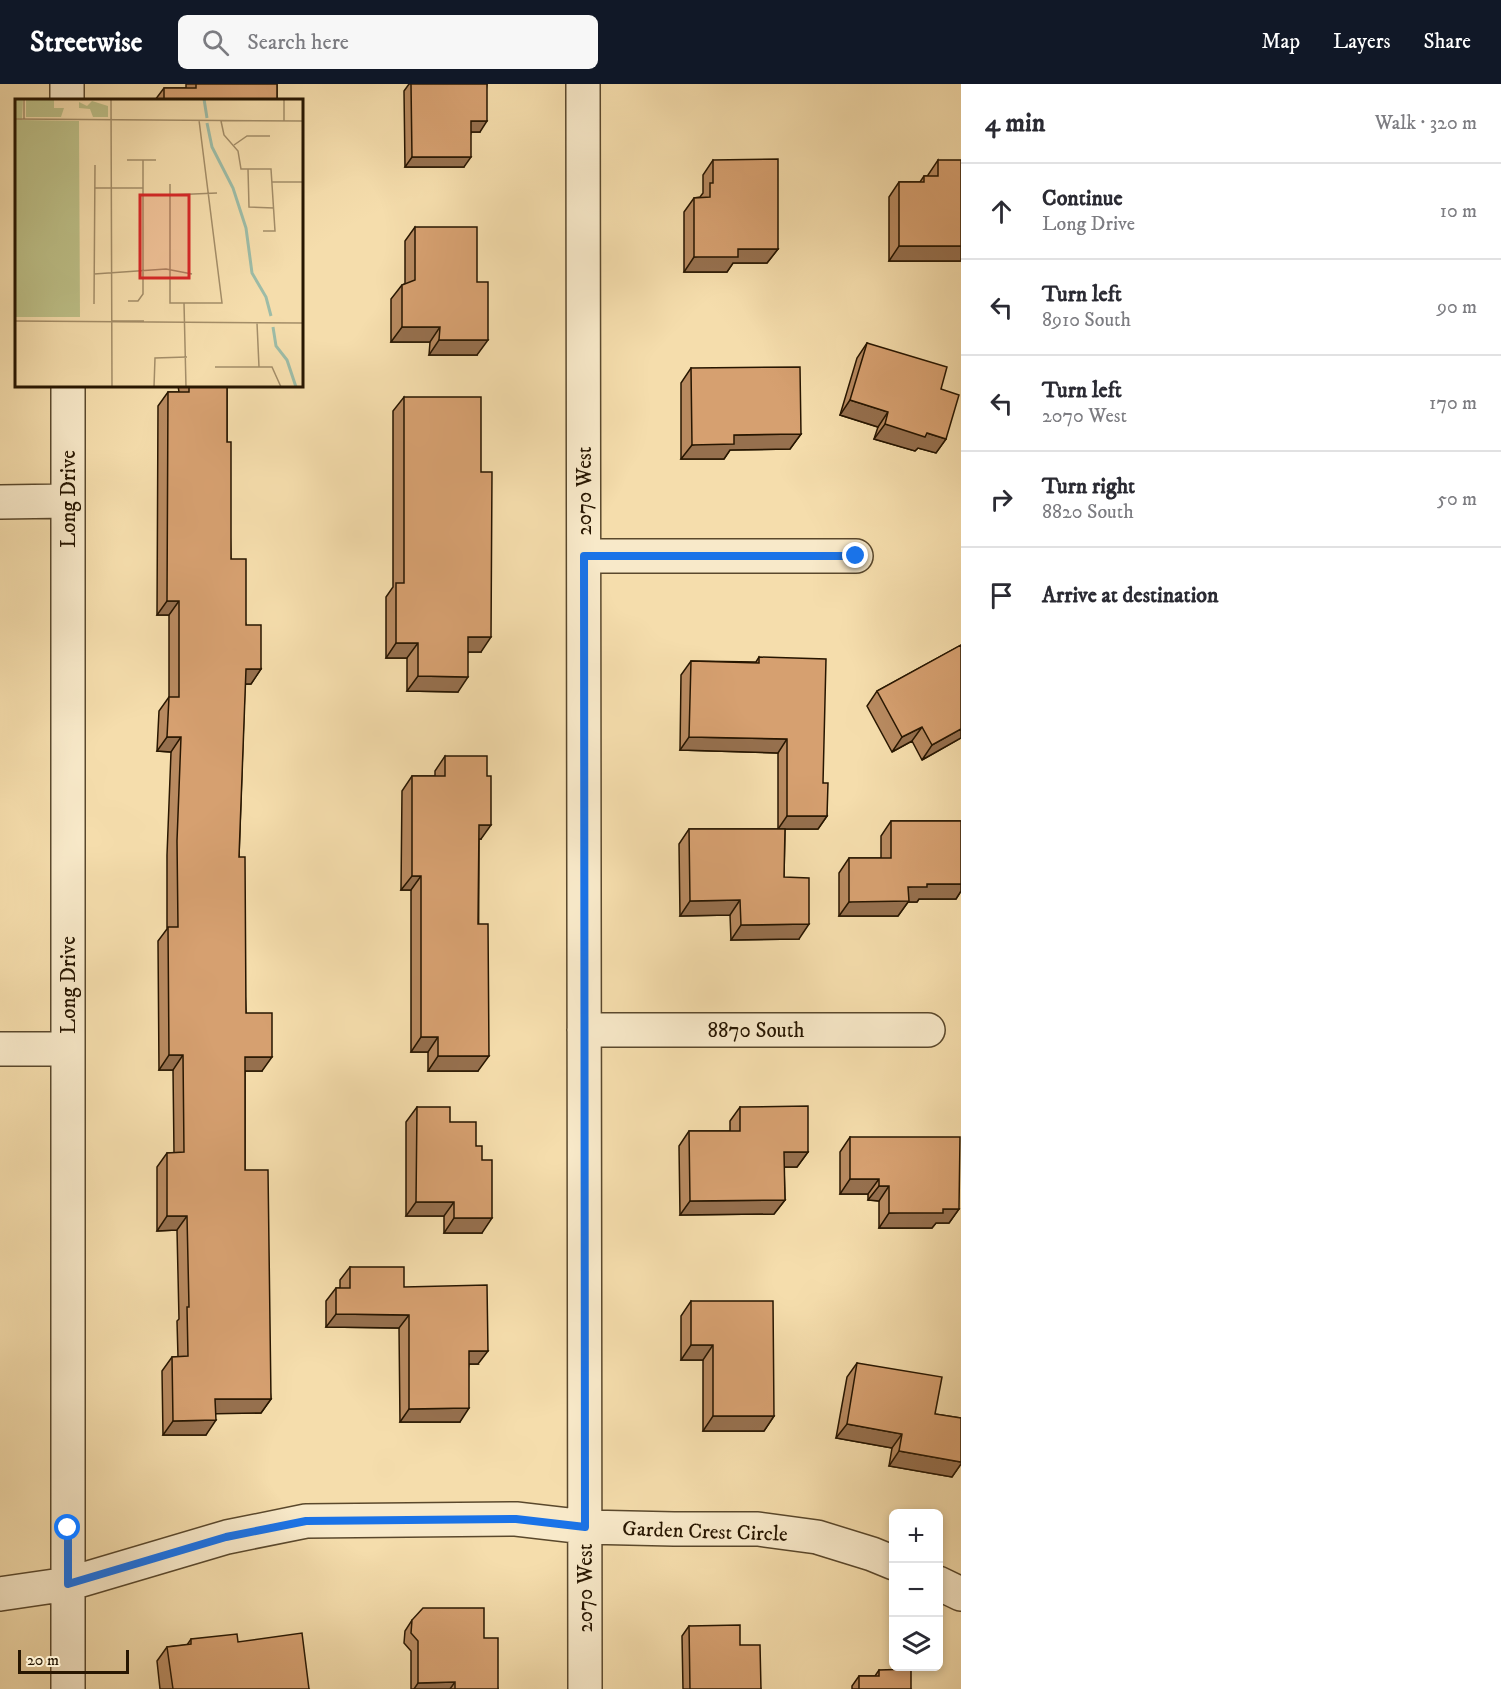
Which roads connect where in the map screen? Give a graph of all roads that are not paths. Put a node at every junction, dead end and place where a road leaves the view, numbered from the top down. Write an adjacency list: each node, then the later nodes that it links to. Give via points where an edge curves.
1 (583, 84): 5 (street, 2070 West)
2 (68, 387): 3 (street, Long Drive)
3 (68, 501): 4 (street); 10 (street, Long Drive)
4 (0, 502)
5 (584, 556): 6 (street); 7 (street, 2070 West)
6 (856, 556)
7 (584, 1030): 8 (street, 8870 South); 11 (street, 2070 West)
8 (928, 1030)
9 (0, 1049): 10 (street)
10 (68, 1049): 13 (street, Long Drive)
11 (585, 1527): 12 (street, Garden Crest Circle, via 758,1529 817,1538); 13 (street, Garden Crest Circle, via 516,1519 306,1521 226,1537); 18 (street, 2070 West)
12 (889, 1561)
13 (68, 1584): 15 (street, Garden Crest Circle); 17 (street, Long Drive)
14 (943, 1585): 16 (street)
15 (0, 1594)
16 (961, 1594)
17 (68, 1689)
18 (585, 1689)

